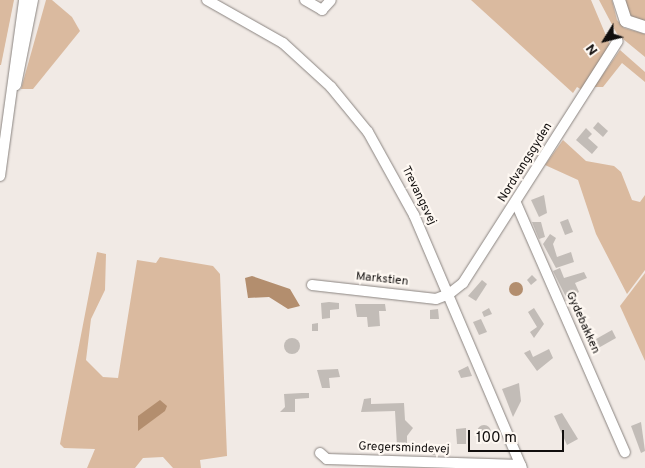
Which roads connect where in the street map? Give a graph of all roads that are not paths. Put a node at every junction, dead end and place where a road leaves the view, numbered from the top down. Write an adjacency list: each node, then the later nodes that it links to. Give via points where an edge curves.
1 (24, 0): 9 (street)
2 (33, 0): 9 (street)
3 (207, 0): 13 (street, Trevangsvej, via 283,44 353,111 397,179)
4 (306, 0): 5 (street, via 322,10)
5 (331, 0)
6 (619, 0): 7 (main road, via 626,21)
7 (645, 27)
8 (618, 41): 11 (street, Nordvangsgyden)
9 (4, 147): 10 (street)
10 (0, 176)
11 (516, 203): 13 (street, Nordvangsgyden, via 462,283); 14 (street, Gydebakken)
12 (312, 285): 13 (street, Markstien, via 436,299)
13 (449, 294): 16 (street, Trevangsvej)
14 (625, 452)
15 (320, 453): 16 (street, Gregersmindevej, via 327,459)
16 (521, 466)

